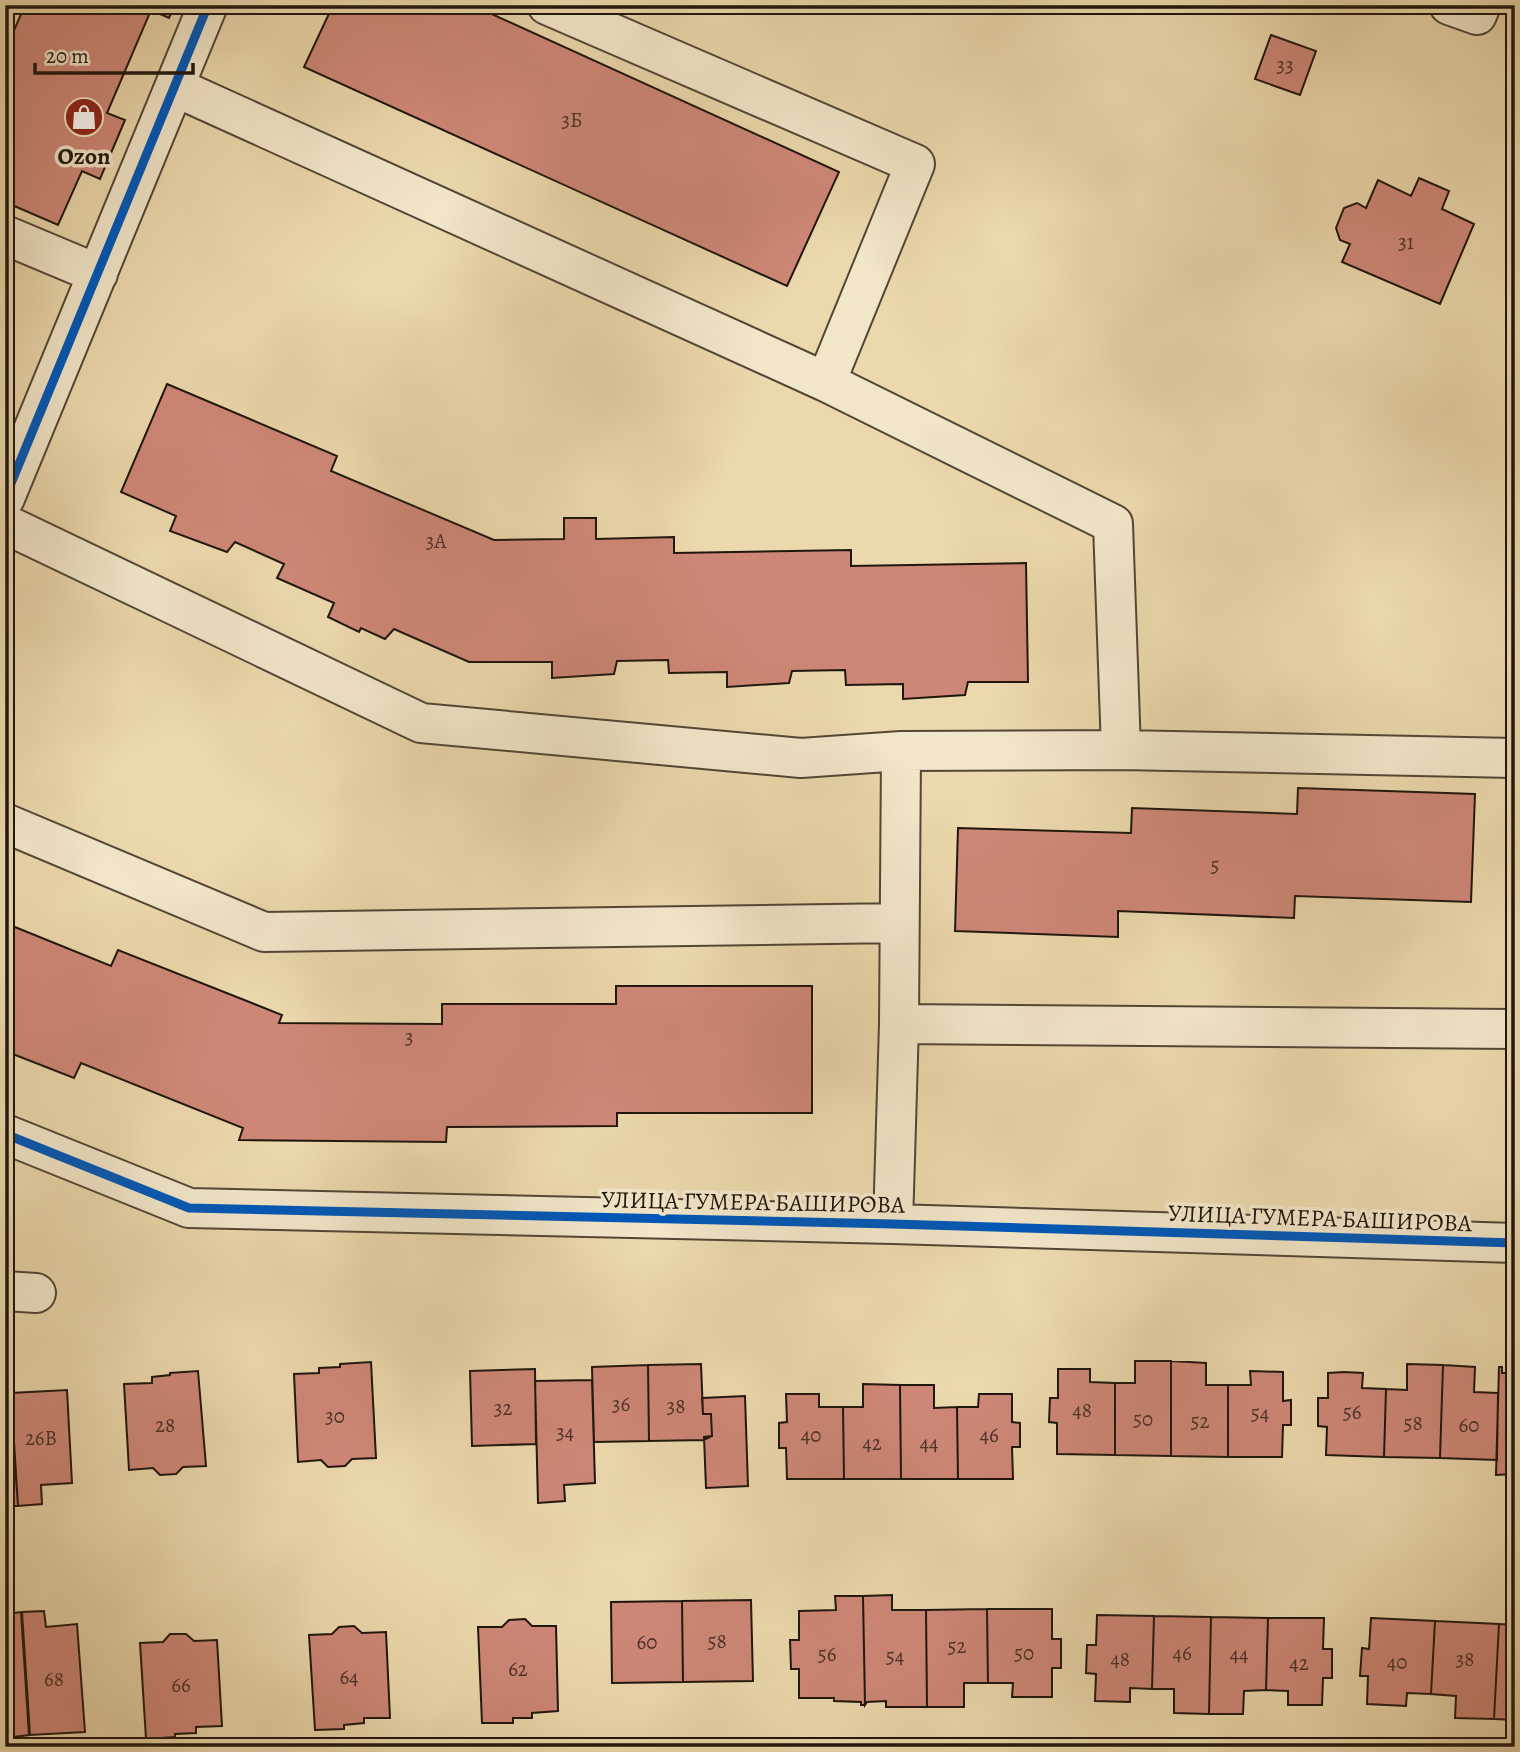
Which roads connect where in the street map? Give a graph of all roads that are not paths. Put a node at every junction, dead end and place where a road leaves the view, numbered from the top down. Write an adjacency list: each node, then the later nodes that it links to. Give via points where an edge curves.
1 (208, 5): 5 (street)
2 (547, 5): 8 (street, via 915,164)
3 (1449, 5): 4 (street, via 1477,15)
4 (1481, 5)
5 (175, 87): 7 (street); 8 (street)
6 (5, 236): 7 (street)
7 (98, 274): 9 (street)
8 (826, 382): 12 (street, via 1112,524)
9 (5, 498)
10 (5, 524): 11 (street, via 421,723 801,758)
11 (901, 751): 12 (street); 15 (street)
12 (1121, 751): 13 (street)
13 (1515, 758)
14 (5, 823): 15 (street, via 264,932)
15 (899, 923): 16 (street)
16 (899, 1024): 17 (street); 19 (street)
17 (1515, 1029)
18 (5, 1134): 19 (street, УЛИЦА ГУМЕРА БАШИРОВА, via 190,1208)
19 (893, 1224): 20 (street, УЛИЦА ГУМЕРА БАШИРОВА)
20 (1515, 1243)

